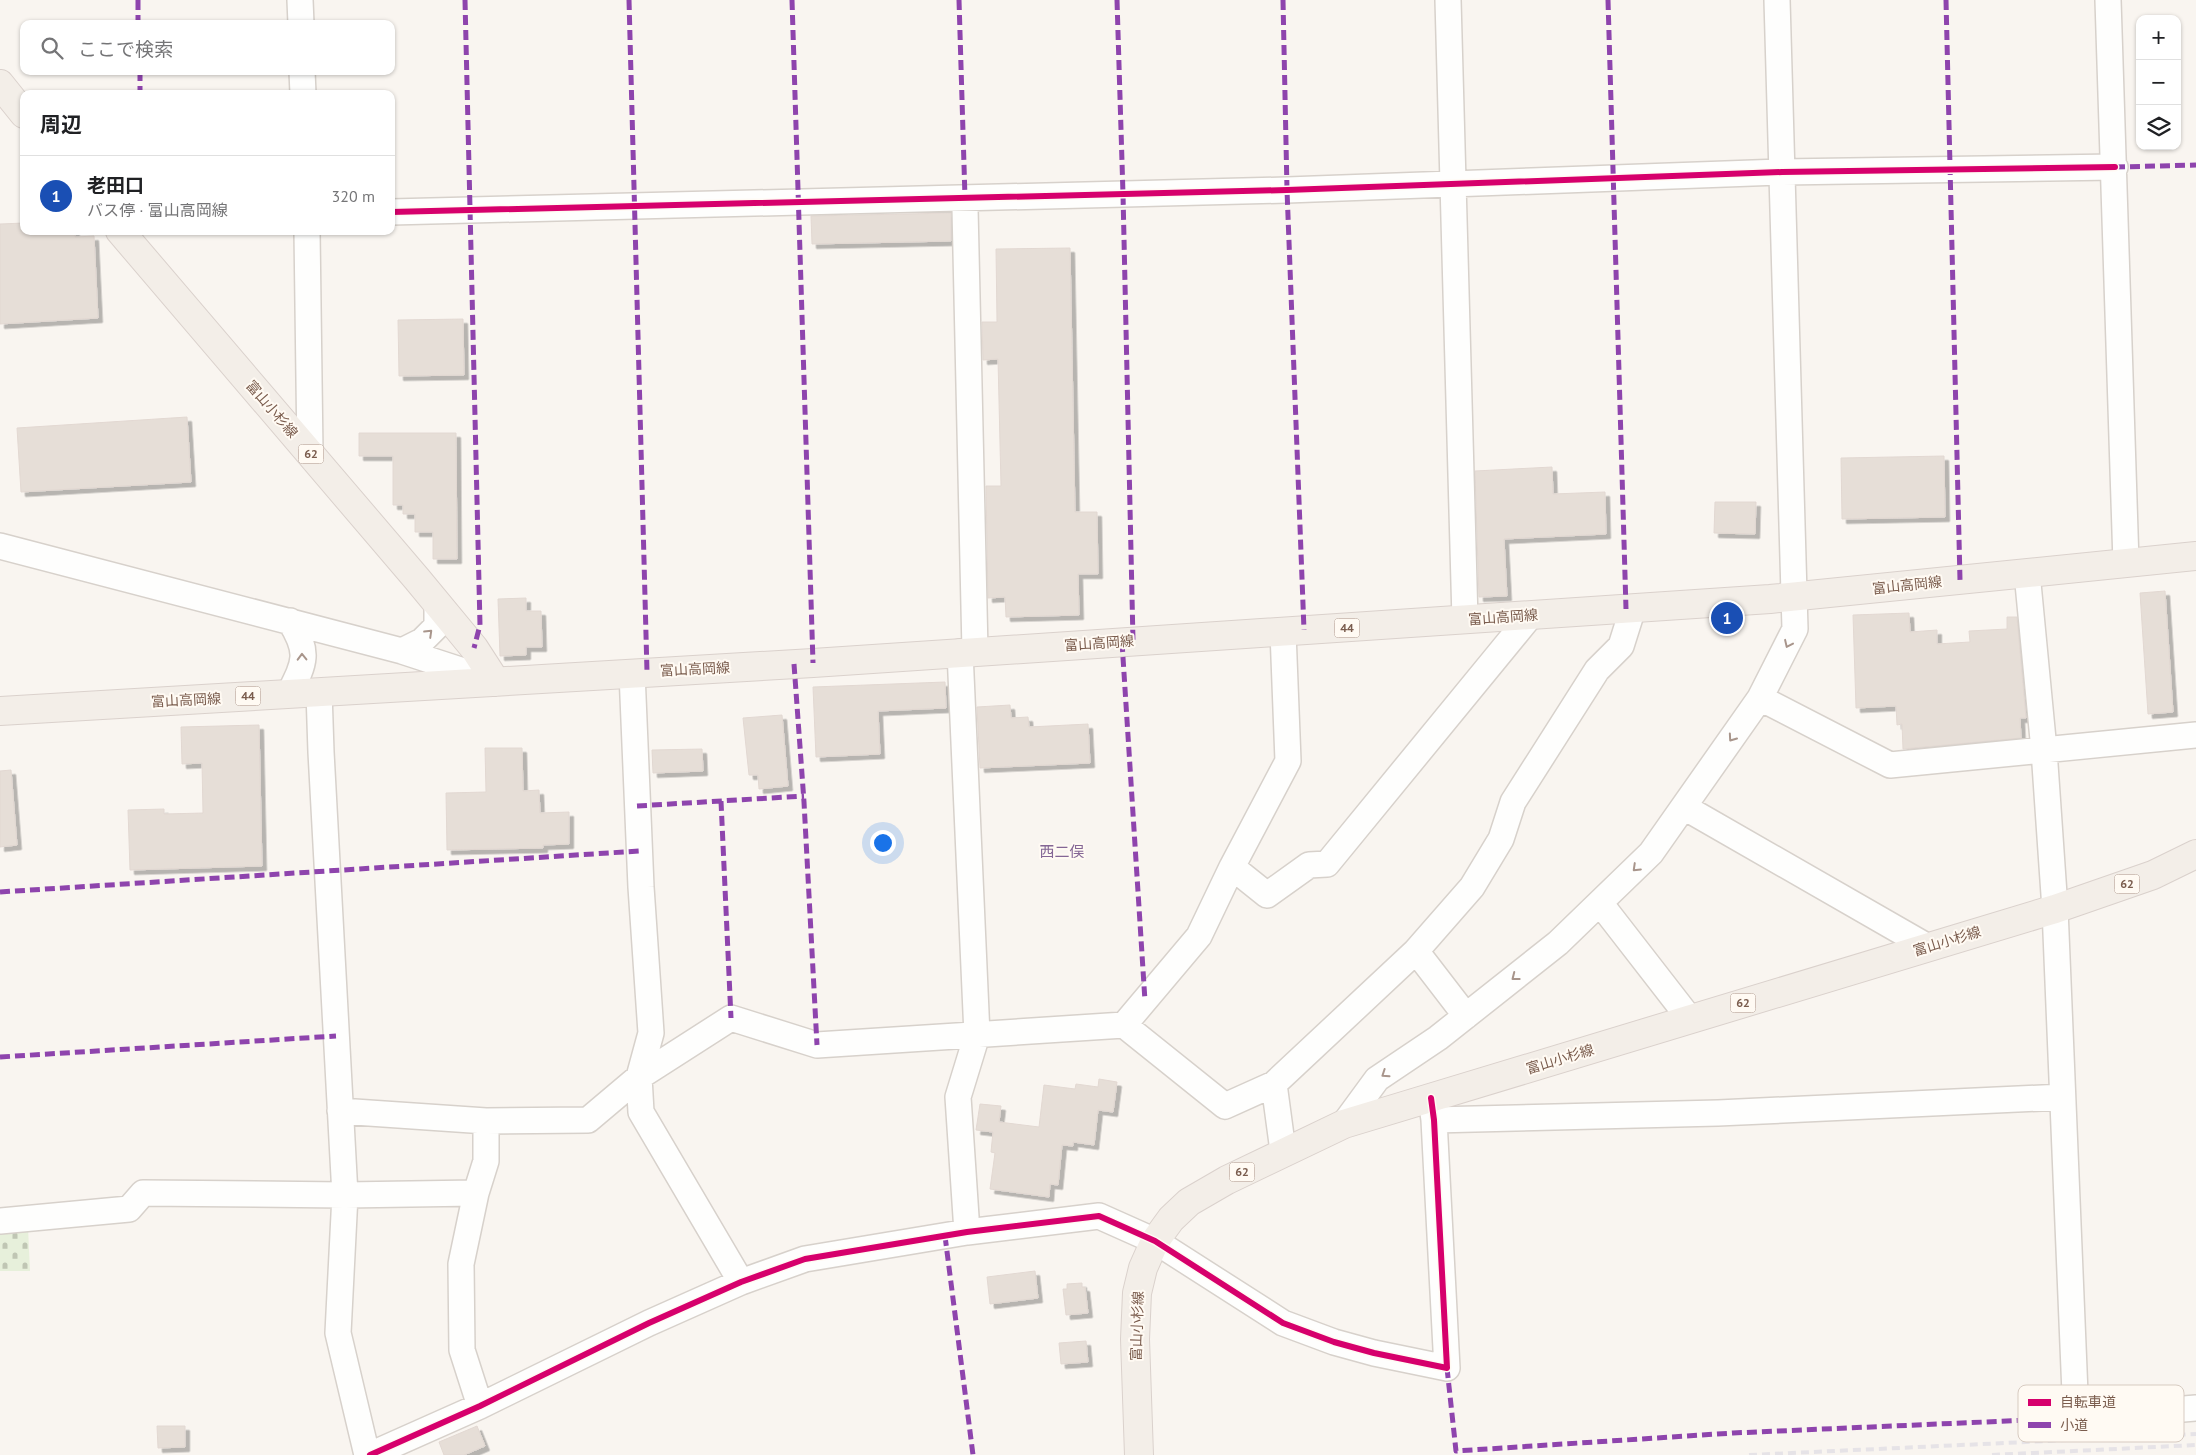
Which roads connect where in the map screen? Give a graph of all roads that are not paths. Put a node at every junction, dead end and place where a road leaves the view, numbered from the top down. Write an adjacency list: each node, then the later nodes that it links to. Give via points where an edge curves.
1 (300, 0): 5 (street)
2 (1448, 0): 12 (street)
3 (1777, 0): 11 (street)
4 (2108, 0): 10 (street)
5 (301, 20)
6 (302, 75): 8 (street)
7 (0, 84): 9 (main road)
8 (303, 90)
9 (20, 109)
10 (2115, 167): 11 (street); 20 (street)
11 (1782, 172): 12 (street); 22 (street)
12 (1453, 184): 14 (street); 26 (street)
13 (965, 208): 30 (street)
14 (395, 212)
15 (123, 235): 17 (main road, 富山小杉線 / 62)
16 (306, 235): 17 (street)
17 (310, 453): 23 (main road, 富山小杉線 / 62)
18 (0, 546): 27 (street)
19 (2196, 556): 20 (main road, 富山高岡線 / 44)
20 (2126, 563): 21 (main road, 富山高岡線 / 44)
21 (2027, 573): 22 (main road, 富山高岡線 / 44); 38 (street)
22 (1795, 596): 24 (main road, 富山高岡線 / 44); 35 (street, one-way to 35, via 1796,629)
23 (437, 603): 29 (street, one-way to 23, via 422,641 437,626); 32 (main road, 富山小杉線 / 62, via 474,648)
24 (1633, 608): 25 (main road, 富山高岡線 / 44); 45 (street, via 1621,646 1597,670 1513,802 1501,839 1472,887)
25 (1531, 615): 26 (main road, 富山高岡線 / 44); 41 (street, via 1327,864 1309,866 1267,895)
26 (1465, 620): 28 (main road, 富山高岡線 / 44)
27 (290, 621): 29 (street); 34 (street, one-way to 27, via 304,664 301,640)
28 (1283, 632): 30 (main road, 富山高岡線 / 44); 41 (street, via 1288,761)
29 (402, 651): 32 (street)
30 (967, 652): 31 (main road, 富山高岡線 / 44); 49 (street)
31 (632, 673): 32 (main road, 富山高岡線 / 44); 50 (street, via 650,1033)
32 (496, 682): 33 (main road, 富山高岡線 / 44)
33 (319, 692): 34 (main road, 富山高岡線 / 44); 54 (street)
34 (289, 694): 36 (main road, 富山高岡線 / 44)
35 (1760, 698): 38 (street, via 1890,765); 39 (street, one-way to 39)
36 (0, 711)
37 (2196, 735): 38 (street)
38 (2044, 750): 43 (street)
39 (1684, 806): 42 (street, one-way to 42, via 1651,854); 44 (street)
40 (2196, 854): 43 (main road, 富山小杉線 / 62, via 2153,875)
41 (1232, 867): 48 (street, via 1199,936)
42 (1600, 903): 46 (street, one-way to 46, via 1558,943); 47 (street)
43 (2055, 909): 44 (main road, 富山小杉線 / 62); 52 (street)
44 (1928, 947): 47 (main road, 富山小杉線 / 62)
45 (1416, 951): 46 (street); 51 (street)
46 (1466, 1016): 56 (street, one-way to 56, via 1377,1079)
47 (1690, 1019): 53 (main road, 富山小杉線 / 62)
48 (1124, 1025): 49 (street); 51 (street, via 1225,1106)
49 (977, 1035): 50 (street, via 817,1045 731,1018); 61 (street, via 958,1097)
50 (639, 1077): 55 (street, via 588,1120); 63 (street, via 641,1112)
51 (1274, 1084): 57 (street)
52 (2062, 1097): 53 (street, via 1718,1113); 64 (street)
53 (1432, 1109): 56 (main road, 富山小杉線 / 62); 62 (street, via 1446,1368 1334,1342 1284,1323)
54 (340, 1111): 55 (street); 59 (street)
55 (486, 1121): 58 (street, via 486,1161)
56 (1344, 1124): 57 (main road, 富山小杉線 / 62)
57 (1283, 1151): 62 (main road, 富山小杉線 / 62, via 1189,1202)
58 (476, 1193): 59 (street); 65 (street, via 461,1264 462,1350)
59 (345, 1195): 60 (street, via 143,1193 129,1209); 66 (street, via 338,1333)
60 (0, 1221)
61 (967, 1232): 62 (street, via 1099,1216); 63 (street, via 805,1259)
62 (1154, 1241): 67 (main road, 富山小杉線 / 62, via 1137,1294)
63 (741, 1282): 65 (street)
64 (2075, 1385)
65 (480, 1406): 66 (street)
66 (368, 1455)
67 (1138, 1455)

